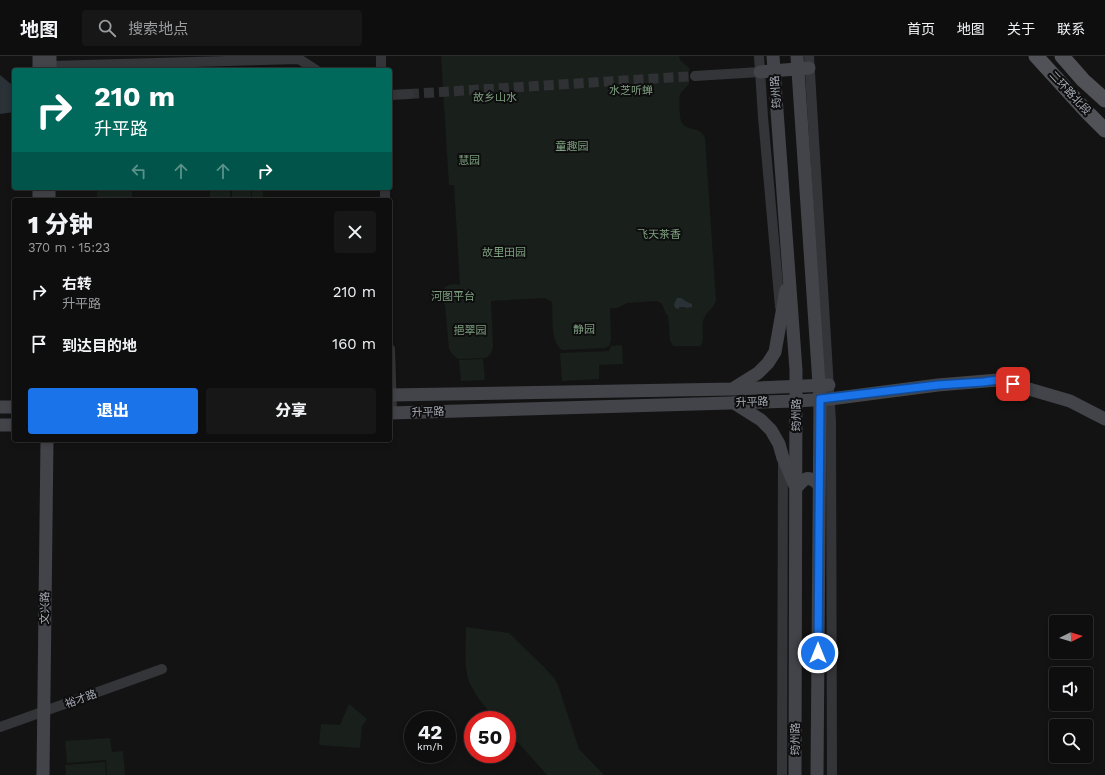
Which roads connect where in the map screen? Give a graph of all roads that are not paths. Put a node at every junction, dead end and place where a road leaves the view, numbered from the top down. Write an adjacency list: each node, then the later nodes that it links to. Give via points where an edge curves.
1 (39, 56): 8 (main road)
2 (381, 56): 10 (street)
3 (759, 56): 12 (street)
4 (773, 56): 11 (main road, 筠州路)
5 (1036, 56): 17 (main road, 二环路北段)
6 (1062, 56): 16 (main road, 二环路北段)
7 (803, 62): 11 (main road); 20 (main road, 筠州路)
8 (48, 66): 9 (street, via 299,59)
9 (313, 68)
10 (381, 68)
11 (774, 71): 12 (main road); 18 (main road, 筠州路)
12 (760, 72): 13 (street); 19 (street)
13 (695, 76)
14 (409, 94): 15 (street)
15 (392, 95)
16 (1105, 100)
17 (1105, 130)
18 (789, 275): 19 (main road); 21 (main road, 筠州路)
19 (780, 315): 22 (main road, via 775,352 758,373)
20 (824, 385): 21 (main road, 升平路); 24 (main road, 筠州路)
21 (796, 387): 22 (main road, 升平路); 25 (main road, 筠州路)
22 (733, 389): 23 (main road, 升平路)
23 (392, 395)
24 (825, 399): 25 (main road, 升平路); 28 (main road, 升平路, via 998,380 1070,401); 36 (main road, 筠州路); 45 (street, via 832,478)
25 (796, 401): 26 (main road, 升平路); 37 (main road, 筠州路)
26 (734, 403): 27 (main road, 升平路); 34 (main road, via 761,420 771,430)
27 (392, 413)
28 (1105, 418)
29 (0, 425): 30 (main road)
30 (12, 426)
31 (37, 442): 35 (main road)
32 (47, 442): 35 (main road, 文兴路)
33 (54, 442): 35 (main road)
34 (783, 458): 37 (main road); 42 (street)
35 (46, 465): 39 (main road, 文兴路)
36 (819, 485): 37 (main road, via 809,478 803,480); 44 (main road, 筠州路)
37 (796, 488): 43 (main road, 筠州路)
38 (162, 669): 39 (street, 裕才路)
39 (44, 713): 40 (street, 裕才路); 41 (main road, 文兴路)
40 (0, 728)
41 (43, 775)
42 (782, 775)
43 (795, 775)
44 (817, 775)
45 (832, 775)

